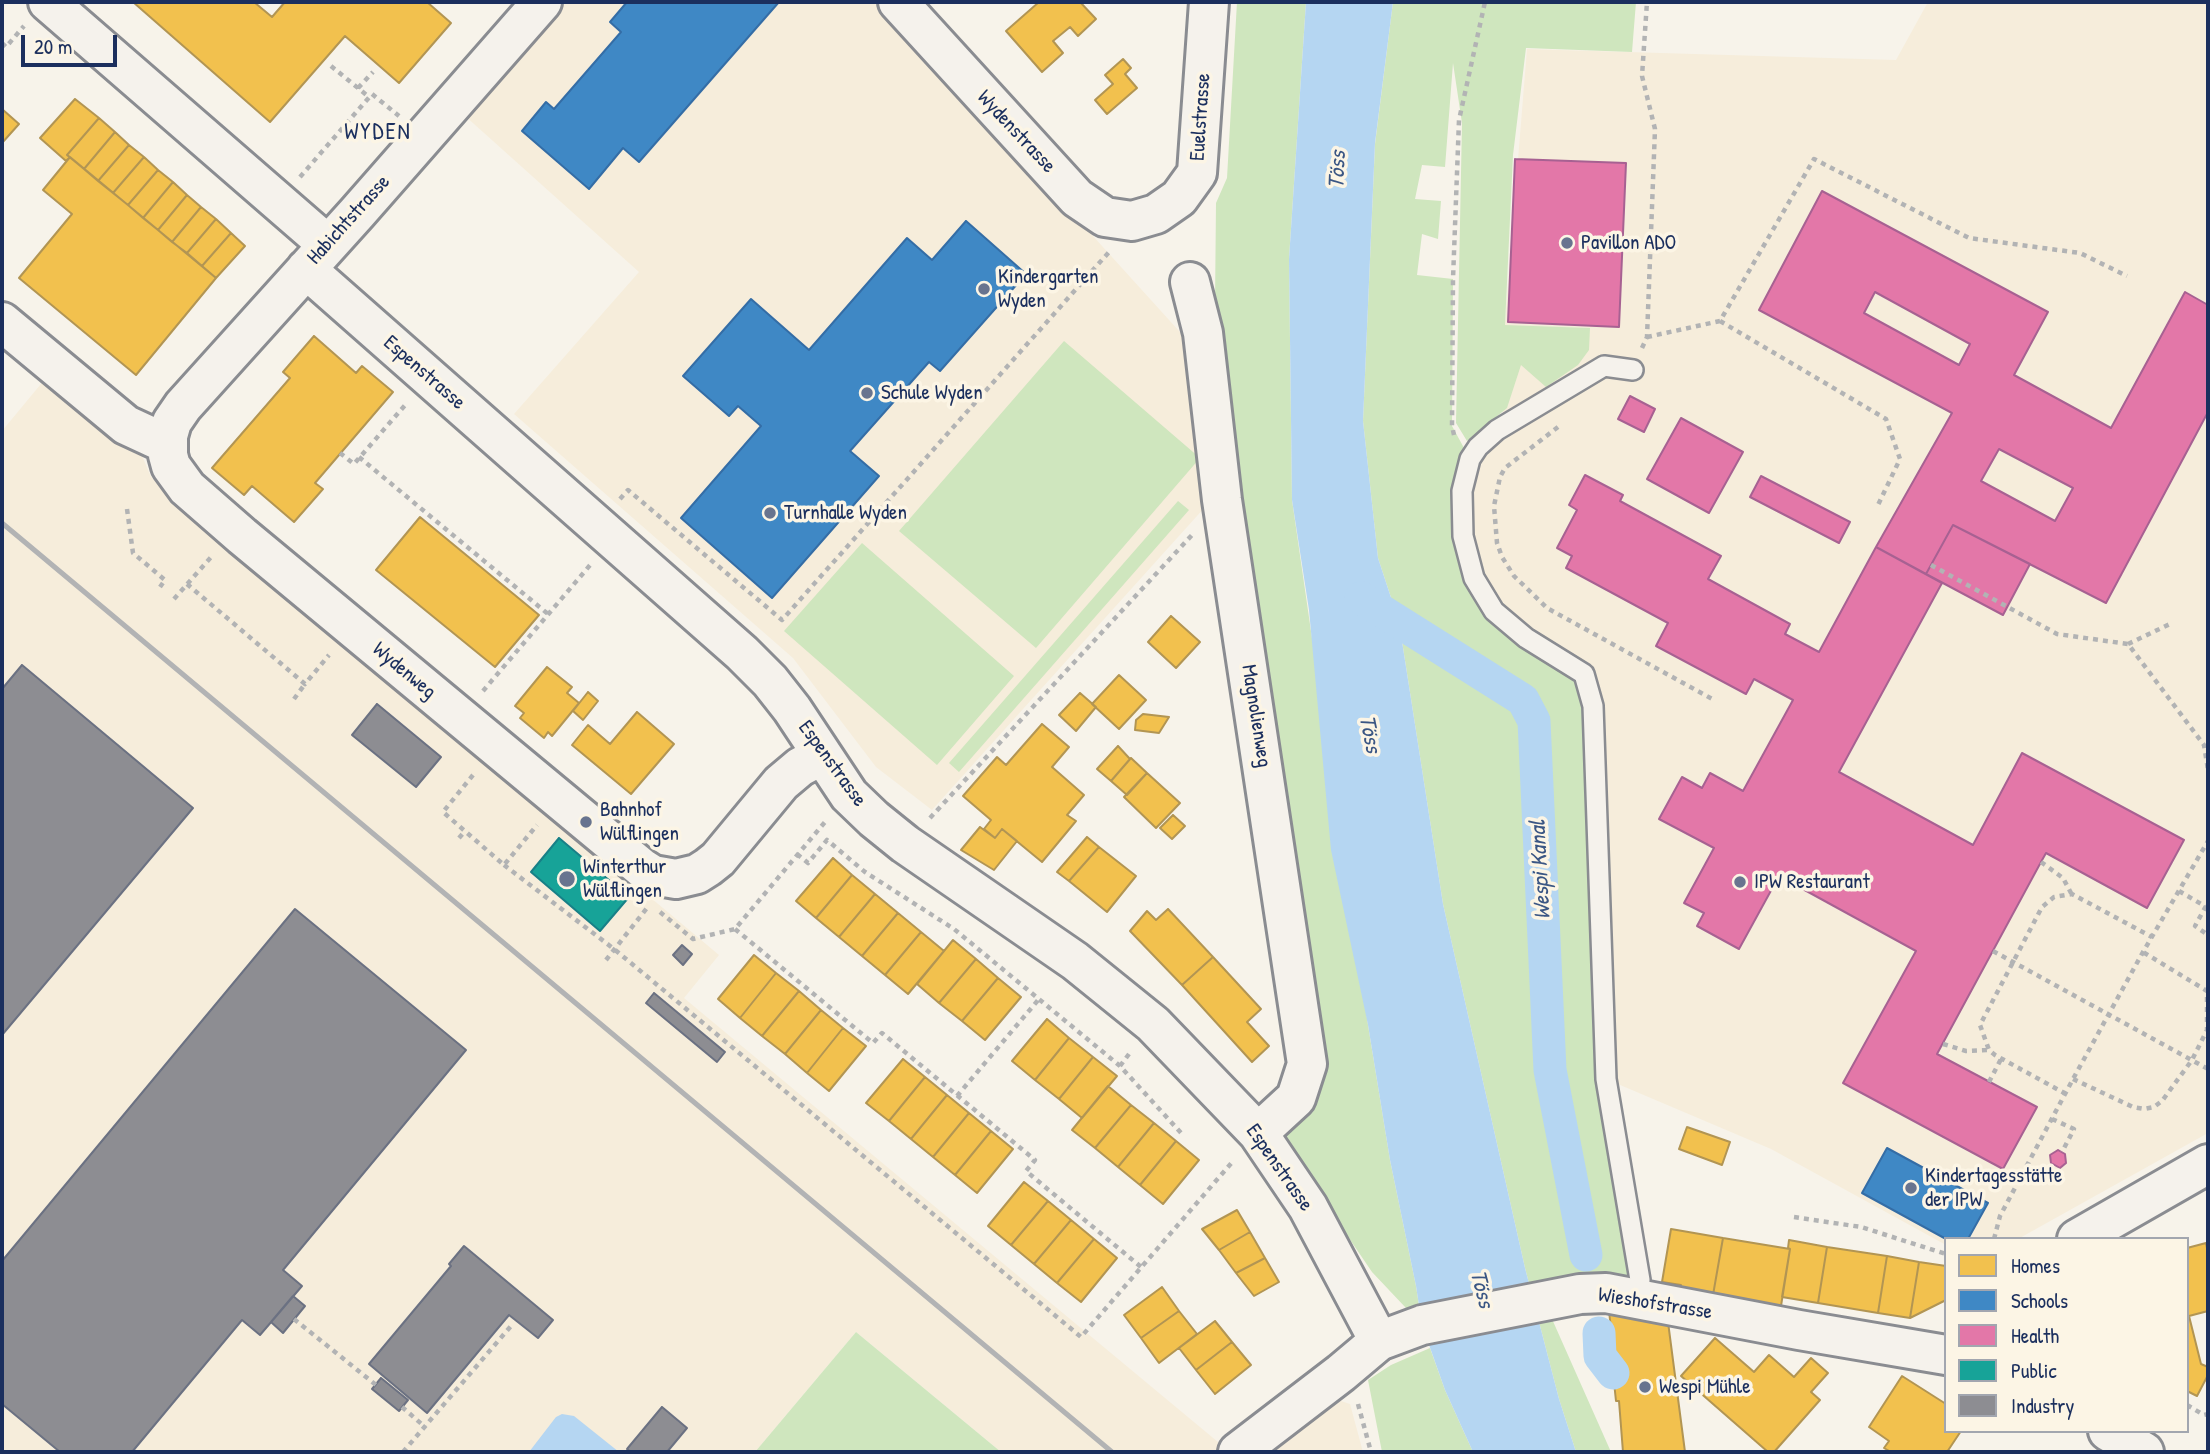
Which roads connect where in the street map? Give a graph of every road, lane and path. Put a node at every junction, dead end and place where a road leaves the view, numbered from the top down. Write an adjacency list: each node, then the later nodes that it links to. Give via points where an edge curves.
1 (48, 2): 14 (street, Espenstrasse)
2 (542, 2): 14 (street, Habichtstrasse)
3 (898, 2): 13 (street, Wydenstrasse, via 1077,198)
4 (1209, 2): 13 (street, Euelstrasse, via 1197,173 1179,198 1156,214 1132,221)
5 (1485, 2): 26 (path, via 1459,120 1454,253 1452,426 1457,447)
6 (1647, 2): 19 (path, via 1642,76 1654,129)
7 (331, 66): 9 (path)
8 (373, 72): 9 (path)
9 (358, 88): 10 (path)
10 (369, 97): 11 (path, via 372,94); 12 (path)
11 (408, 124)
12 (292, 186)
13 (1105, 217): 28 (path, via 1109,252 782,620 628,490)
14 (317, 257): 23 (street, Habichtstrasse, via 183,406 172,422); 45 (street, Espenstrasse, via 742,653 792,709)
15 (2127, 276): 17 (path, via 2080,253 1969,238 1814,159)
16 (1190, 282): 27 (street, Magnolienweg, via 1203,333)
17 (1720, 321): 19 (path); 29 (path, via 1886,419 1900,459)
18 (2, 322): 23 (street, via 126,425)
19 (1647, 337): 20 (path)
20 (1633, 370): 26 (lane, via 1604,366 1497,430)
21 (407, 402): 25 (path)
22 (1567, 420): 43 (path, via 1504,468 1494,506 1502,557 1514,576 1547,608)
23 (167, 444): 31 (street, Wydenweg, via 177,478)
24 (340, 453): 25 (path, via 354,464)
25 (359, 457): 37 (path)
26 (1470, 459): 91 (lane, via 1462,491 1463,536 1474,578 1494,611 1526,638 1584,674 1593,706 1606,1079 1640,1280)
27 (1222, 500): 49 (path, via 932,819); 83 (street, Magnolienweg, via 1307,1065 1296,1098)
28 (614, 507)
29 (1877, 507)
30 (127, 509): 35 (path, via 133,553 166,580)
31 (234, 530): 34 (path); 39 (street, Wydenweg)
32 (599, 554): 37 (path)
33 (1931, 565): 40 (path, via 2057,634)
34 (187, 584): 36 (path); 41 (path)
35 (160, 587)
36 (174, 599)
37 (548, 614): 44 (path)
38 (2172, 623): 40 (path)
39 (351, 627): 41 (path); 44 (street, Wydenweg)
40 (2128, 644): 47 (path, via 2204,745)
41 (305, 684): 42 (path)
42 (294, 699)
43 (1714, 700)
44 (460, 718): 45 (street, Wydenweg, via 642,868 664,878 687,877 708,867 782,783)
45 (822, 755): 48 (street, Espenstrasse)
46 (480, 766): 51 (path, via 443,813)
47 (2208, 771)
48 (849, 795): 54 (path); 83 (street, Espenstrasse, via 905,844 1075,961 1153,1024)
49 (922, 812)
50 (543, 817): 56 (path)
51 (465, 831): 52 (path); 56 (path)
52 (459, 838)
53 (2208, 841): 58 (path)
54 (797, 854): 62 (path); 70 (path, via 808,863 827,840 865,872 954,929)
55 (2041, 862): 60 (path, via 2063,878)
56 (504, 865): 57 (path)
57 (532, 885): 59 (path); 65 (path)
58 (2179, 891): 61 (path); 64 (path)
59 (525, 892)
60 (2072, 894): 64 (path); 69 (path, via 2054,897 2042,907)
61 (2207, 907): 63 (path, via 2195,926)
62 (735, 929): 65 (path, via 693,939 650,904); 80 (path, via 873,1043 882,1033)
63 (2208, 935)
64 (2152, 937): 67 (path)
65 (614, 949): 68 (path); 90 (path, via 1081,1337)
66 (1993, 951): 69 (path)
67 (2143, 952): 71 (path); 75 (path, via 2207,991 2207,1030)
68 (606, 960)
69 (2014, 962): 71 (path); 73 (path, via 1980,1025)
70 (1038, 999): 80 (path); 82 (path, via 1120,1066)
71 (2110, 1013): 75 (path); 77 (path)
72 (1942, 1044): 73 (path, via 1966,1051)
73 (1989, 1050): 74 (path)
74 (2001, 1059): 78 (path); 79 (path)
75 (2192, 1060): 76 (path); 77 (path, via 2162,1101 2144,1109)
76 (2208, 1069)
77 (2073, 1079): 79 (path)
78 (1989, 1082)
79 (2066, 1094): 81 (path)
80 (957, 1096): 90 (path, via 1035,1160 1026,1171)
81 (2052, 1119): 84 (path, via 2074,1129); 87 (path, via 2000,1216)
82 (1182, 1134)
83 (1248, 1144): 90 (path); 94 (street, Espenstrasse, via 1308,1207)
84 (2062, 1152)
85 (2208, 1164): 88 (street)
86 (1794, 1217): 89 (path, via 1861,1227)
87 (1995, 1237)
88 (2080, 1237)
89 (1944, 1253)
90 (1141, 1267)
91 (1637, 1298): 94 (street, Wieshofstrasse, via 1580,1294 1422,1325); 95 (street, Wieshofstrasse)
92 (294, 1319): 97 (path)
93 (511, 1326): 101 (path)
94 (1379, 1341): 96 (street, Wieshofstrasse)
95 (1944, 1355)
96 (1341, 1373): 104 (street, Wieshofstrasse); 105 (path, via 1353,1390)
97 (376, 1385)
98 (2189, 1406): 100 (path)
99 (402, 1407): 101 (path)
100 (2208, 1414)
101 (425, 1427): 103 (path)
102 (2111, 1433): 106 (street)
103 (403, 1452)
104 (1238, 1452)
105 (1371, 1452)
106 (2144, 1452)

